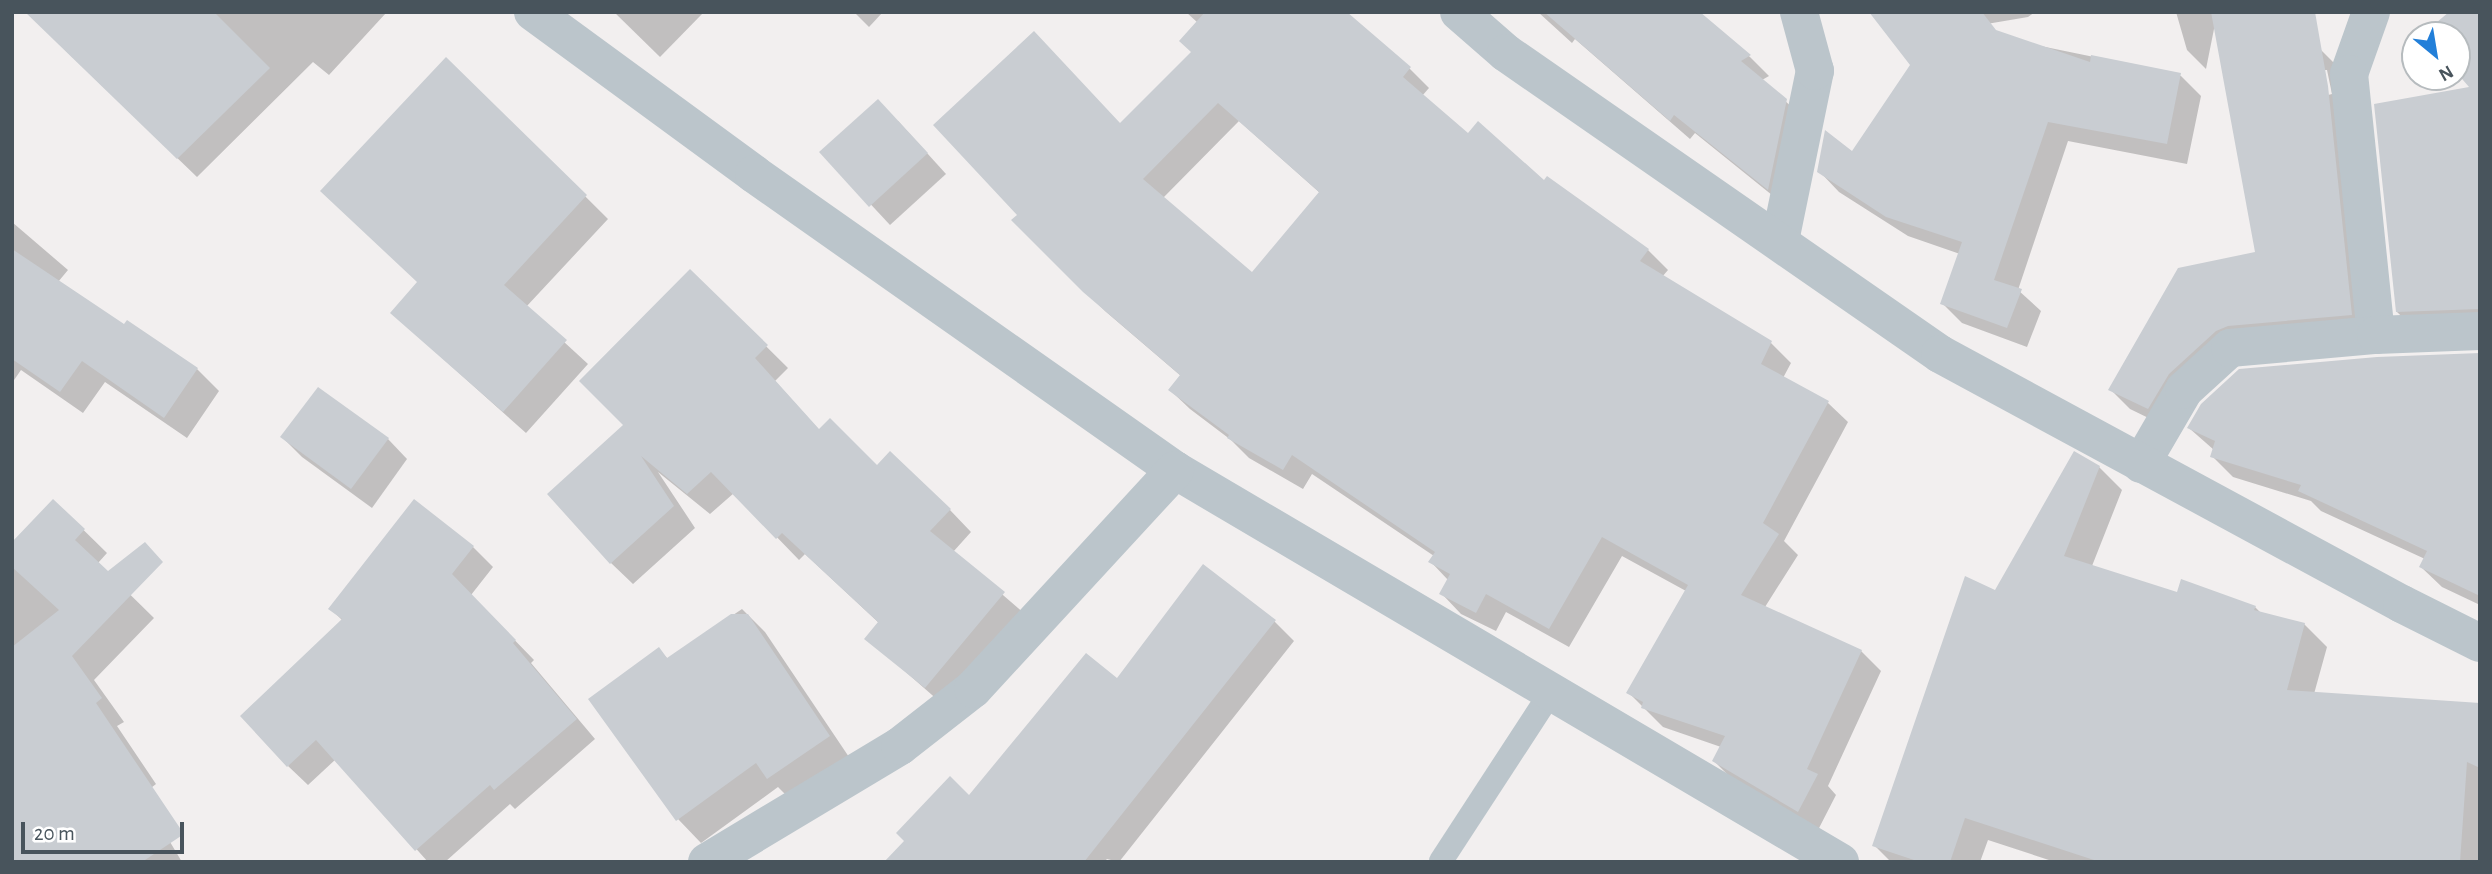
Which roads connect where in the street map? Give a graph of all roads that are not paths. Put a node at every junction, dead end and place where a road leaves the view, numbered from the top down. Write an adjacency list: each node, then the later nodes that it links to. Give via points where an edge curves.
1 (533, 12): 9 (street, via 754,174)
2 (1460, 12): 5 (street, via 1506,53)
3 (1799, 12): 5 (street, via 1815,71)
4 (2371, 12): 7 (street, via 2349,74)
5 (1780, 241): 8 (street, via 1940,354)
6 (2480, 331): 7 (street)
7 (2376, 335): 8 (street, via 2230,348 2183,390)
8 (2141, 464): 10 (street)
9 (1175, 470): 11 (street); 13 (street, via 974,690 901,746)
10 (2480, 643)
11 (1551, 692): 12 (lane); 14 (street)
12 (1441, 861)
13 (707, 862)
14 (1840, 862)

